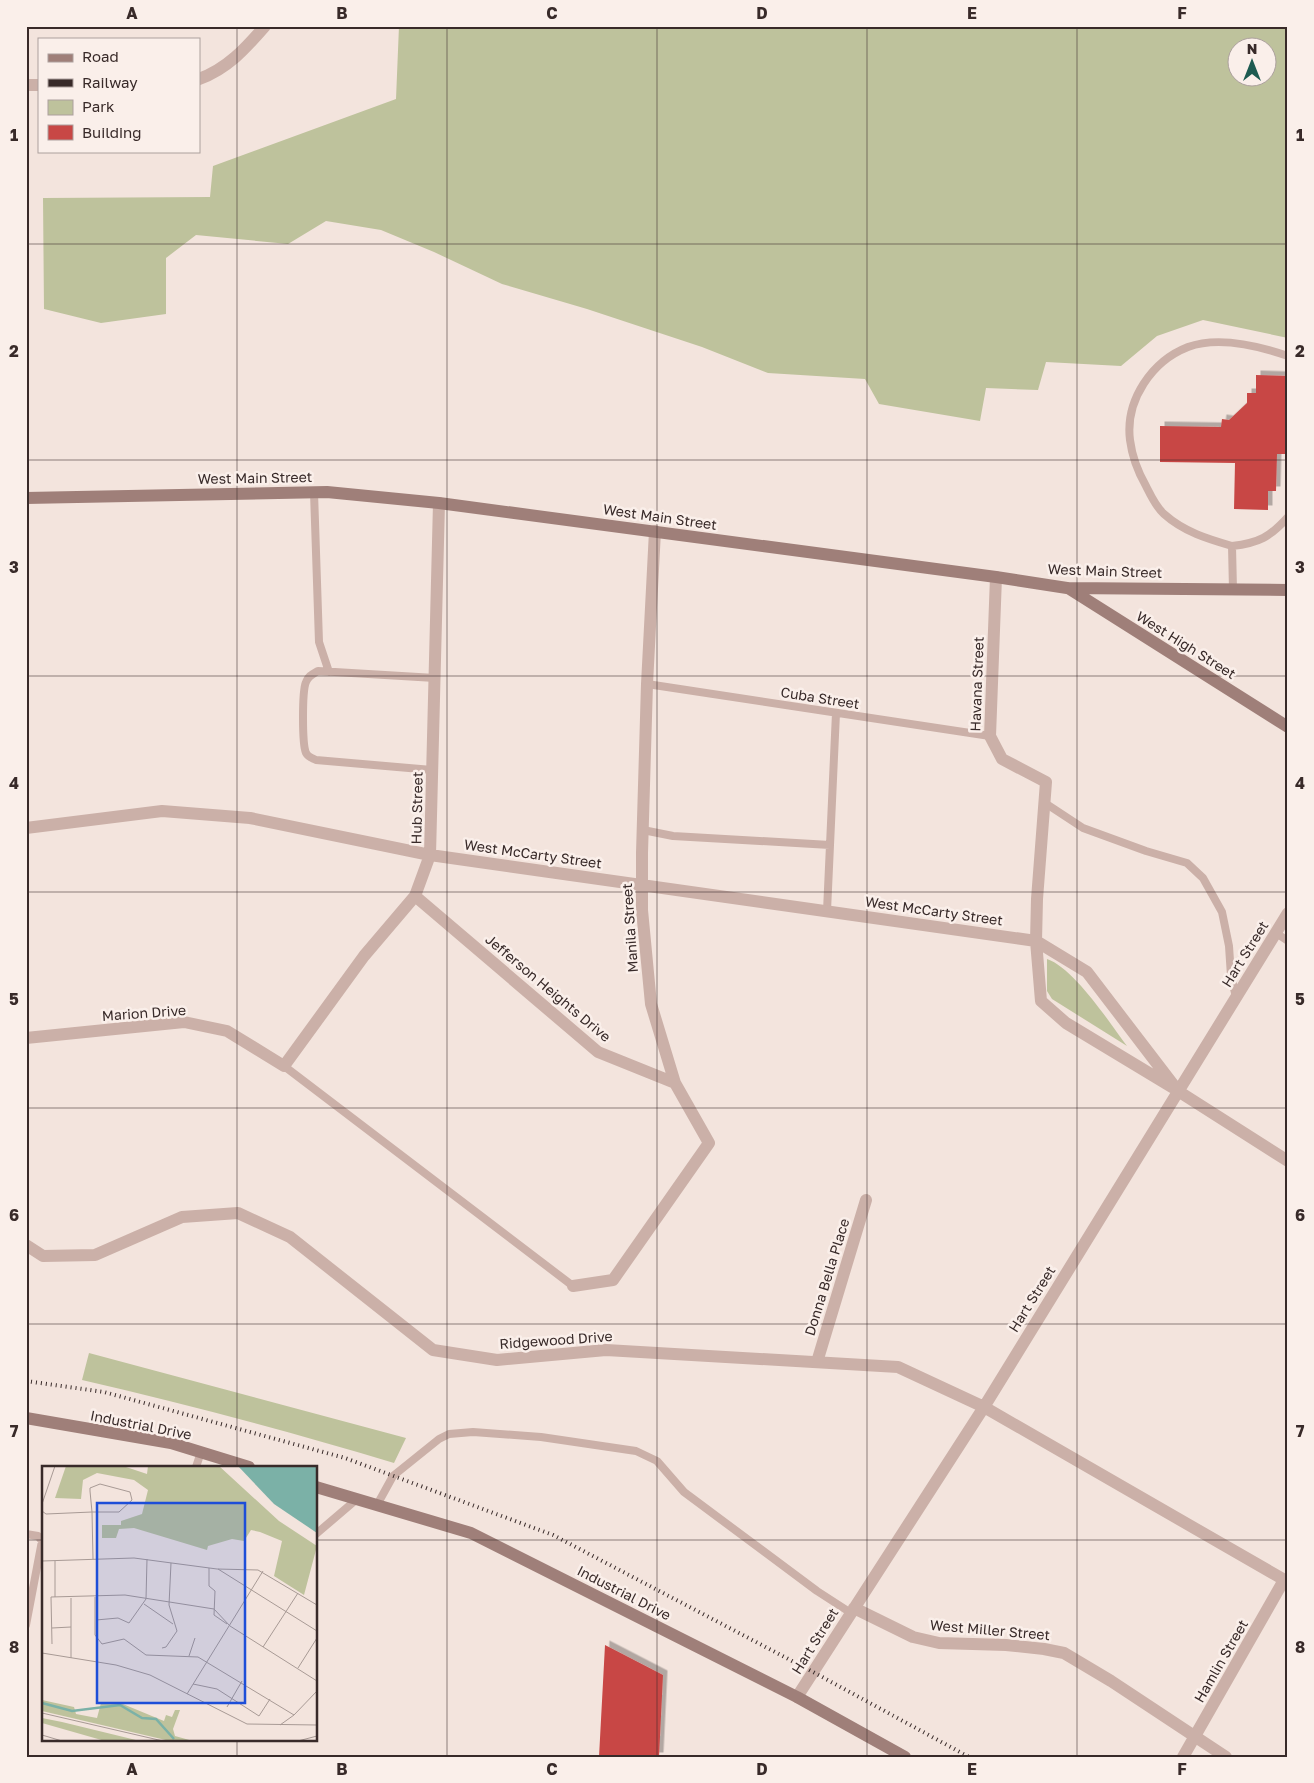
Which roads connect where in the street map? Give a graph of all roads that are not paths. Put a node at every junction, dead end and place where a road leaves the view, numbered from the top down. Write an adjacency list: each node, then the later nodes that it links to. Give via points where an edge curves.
1 (264, 26): 2 (street, via 230,63)
2 (200, 79)
3 (1288, 356): 9 (lane, via 1237,343 1189,347 1171,355 1155,368 1134,402 1129,439 1138,471 1155,503 1186,530)
4 (314, 492): 5 (main road, West Main Street); 6 (main road, West Main Street); 14 (lane, via 320,642)
5 (26, 498)
6 (439, 503): 8 (main road, West Main Street); 15 (street, Hub Street)
7 (1286, 521): 9 (lane, via 1272,534 1252,544)
8 (655, 531): 10 (main road, West Main Street); 16 (street, Manila Street)
9 (1232, 546): 12 (lane)
10 (996, 577): 11 (main road, West Main Street); 19 (street, Havana Street)
11 (1068, 588): 12 (main road, West Main Street); 18 (main road, West High Street)
12 (1233, 590): 13 (main road, West Main Street)
13 (1288, 590)
14 (330, 672): 15 (lane); 20 (lane, via 318,672 309,676 305,683 304,744 310,757)
15 (435, 678): 20 (street, Hub Street)
16 (647, 684): 17 (lane, Cuba Street); 23 (street, Manila Street)
17 (836, 713): 19 (lane, Cuba Street); 24 (lane)
18 (1288, 727)
19 (990, 736): 21 (street, Havana Street, via 1002,759 1046,782)
20 (432, 770): 25 (street, Hub Street)
21 (1045, 803): 31 (street, Havana Street); 33 (lane, via 1083,828 1187,863 1203,878 1222,912)
22 (26, 828): 25 (street, West McCarty Street, via 162,811 250,818)
23 (642, 830): 24 (lane, via 673,836); 26 (street, Manila Street)
24 (830, 845): 28 (lane)
25 (430, 855): 26 (street, West McCarty Street); 27 (street, Hub Street)
26 (641, 884): 28 (street, West McCarty Street); 36 (street, Manila Street, via 652,1004)
27 (415, 896): 35 (street, Hub Street, via 364,956); 36 (street, Jefferson Heights Drive, via 598,1052)
28 (827, 911): 31 (street, West McCarty Street)
29 (1288, 913): 30 (street, Hart Street)
30 (1276, 933): 32 (lane); 33 (street, Hart Street)
31 (1036, 941): 37 (street, West McCarty Street, via 1087,972); 37 (street, West McCarty Street, via 1042,1001 1066,1023)
32 (1288, 941)
33 (1236, 997): 37 (street, Hart Street)
34 (26, 1038): 35 (street, Marion Drive, via 184,1022 227,1031)
35 (284, 1066): 41 (lane)
36 (675, 1083): 41 (street, Manila Street, via 709,1144 613,1280)
37 (1178, 1091): 38 (street, West McCarty Street); 43 (street, Hart Street)
38 (1288, 1160)
39 (866, 1200): 42 (street, Donna Bella Place)
40 (26, 1246): 42 (street, Ridgewood Drive, via 43,1256 95,1255 182,1217 238,1213 290,1237 433,1350 497,1360 606,1350)
41 (573, 1286)
42 (817, 1362): 43 (street, Ridgewood Drive, via 898,1367)
43 (984, 1407): 53 (street); 54 (street, Hart Street)
44 (26, 1418): 45 (main road, Industrial Drive, via 171,1443)
45 (201, 1452): 46 (lane); 47 (main road, Industrial Drive)
46 (196, 1466)
47 (246, 1466)
48 (318, 1488): 49 (main road, Industrial Drive)
49 (356, 1499): 50 (main road, Industrial Drive); 51 (lane)
50 (377, 1505): 54 (lane, via 393,1476 449,1434 473,1432 541,1437 636,1451 656,1461 684,1492 817,1591); 56 (main road, Industrial Drive, via 471,1533)
51 (318, 1532)
52 (26, 1534): 55 (lane, via 38,1536 42,1541)
53 (1286, 1581): 57 (street, Hamlin Street)
54 (852, 1611): 56 (street, Hart Street); 57 (street, West Miller Street, via 913,1637 939,1643 1044,1648 1064,1653)
55 (26, 1625)
56 (797, 1697): 58 (main road, Industrial Drive)
57 (1195, 1737): 59 (street, Hamlin Street); 60 (street, West Miller Street)
58 (899, 1755)
59 (1183, 1757)
60 (1226, 1757)

